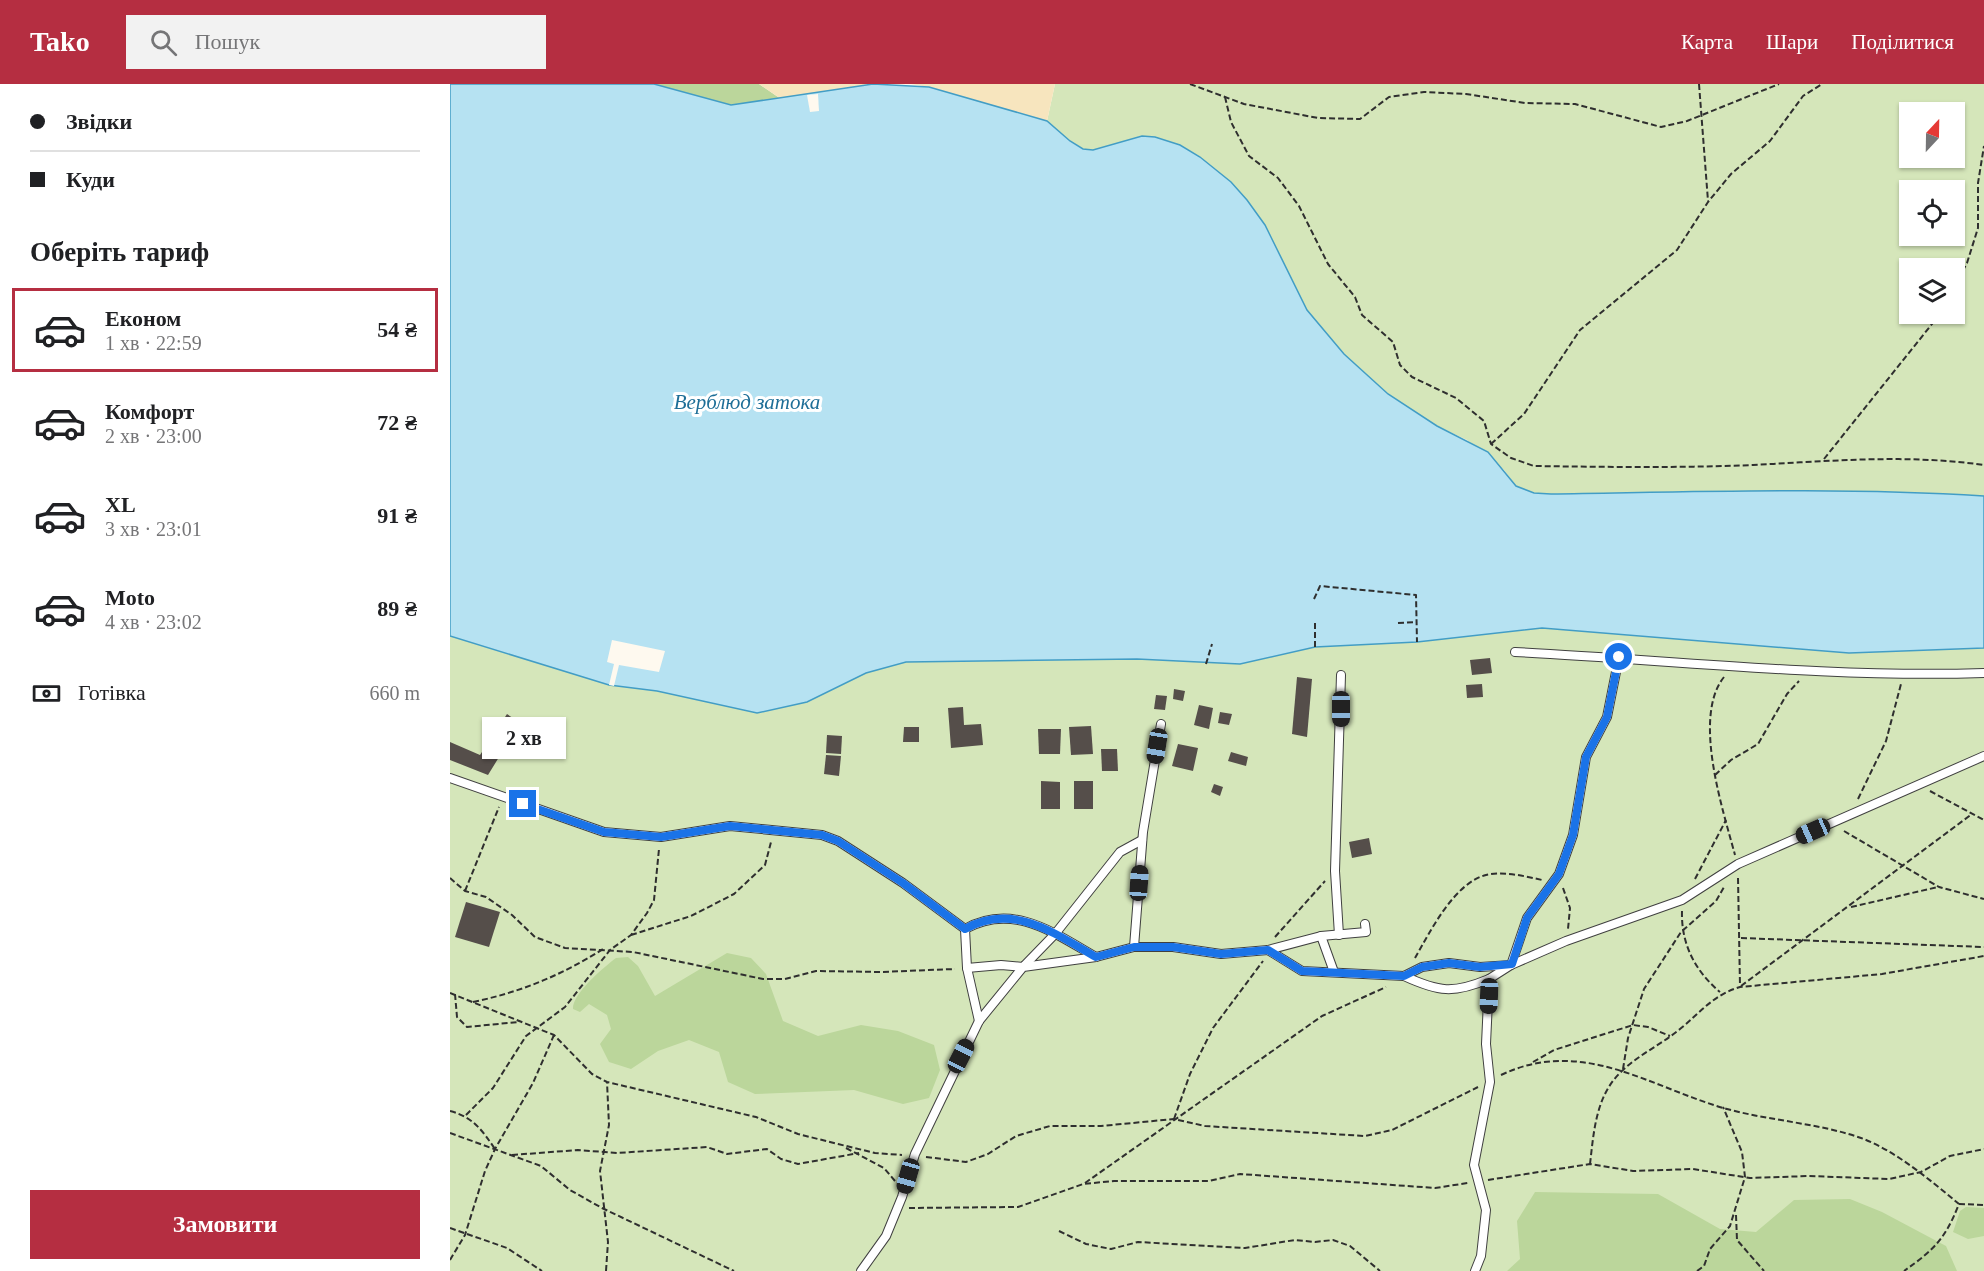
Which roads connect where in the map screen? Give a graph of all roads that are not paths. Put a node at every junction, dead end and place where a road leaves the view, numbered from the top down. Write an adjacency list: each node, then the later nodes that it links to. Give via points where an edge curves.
1 (1515, 651): 2 (lane)
2 (1619, 657): 3 (lane, via 1810,673); 17 (lane, via 1607,717 1586,757 1573,835 1559,874 1527,918)
3 (1984, 673)
4 (1341, 675): 12 (lane, via 1335,871)
5 (1161, 724): 8 (lane)
6 (1984, 756): 17 (lane, via 1738,864 1682,900)
7 (450, 778): 10 (lane, via 604,832 661,837 730,826 822,835 903,883)
8 (1142, 840): 11 (lane, via 1120,852); 14 (lane)
9 (1365, 924): 12 (lane, via 1366,932)
10 (965, 929): 11 (lane, via 978,921 1004,916); 19 (lane)
11 (1055, 934): 16 (lane); 18 (lane)
12 (1339, 935): 13 (lane)
13 (1322, 936): 15 (lane); 20 (lane)
14 (1134, 947): 15 (lane, via 1173,947 1221,954); 16 (lane)
15 (1268, 950): 20 (lane, via 1302,971)
16 (1096, 957): 18 (lane)
17 (1512, 964): 21 (lane, via 1480,967 1449,963 1422,967); 22 (lane)
18 (1023, 967): 19 (lane); 23 (lane)
19 (967, 968): 23 (lane)
20 (1334, 972): 21 (lane)
21 (1404, 976): 22 (lane, via 1447,991 1466,989)
22 (1490, 979): 25 (lane, via 1486,1044 1490,1082 1473,1165 1486,1210 1481,1256)
23 (979, 1021): 24 (lane, via 915,1154 886,1236)
24 (861, 1271)
25 (1475, 1271)

